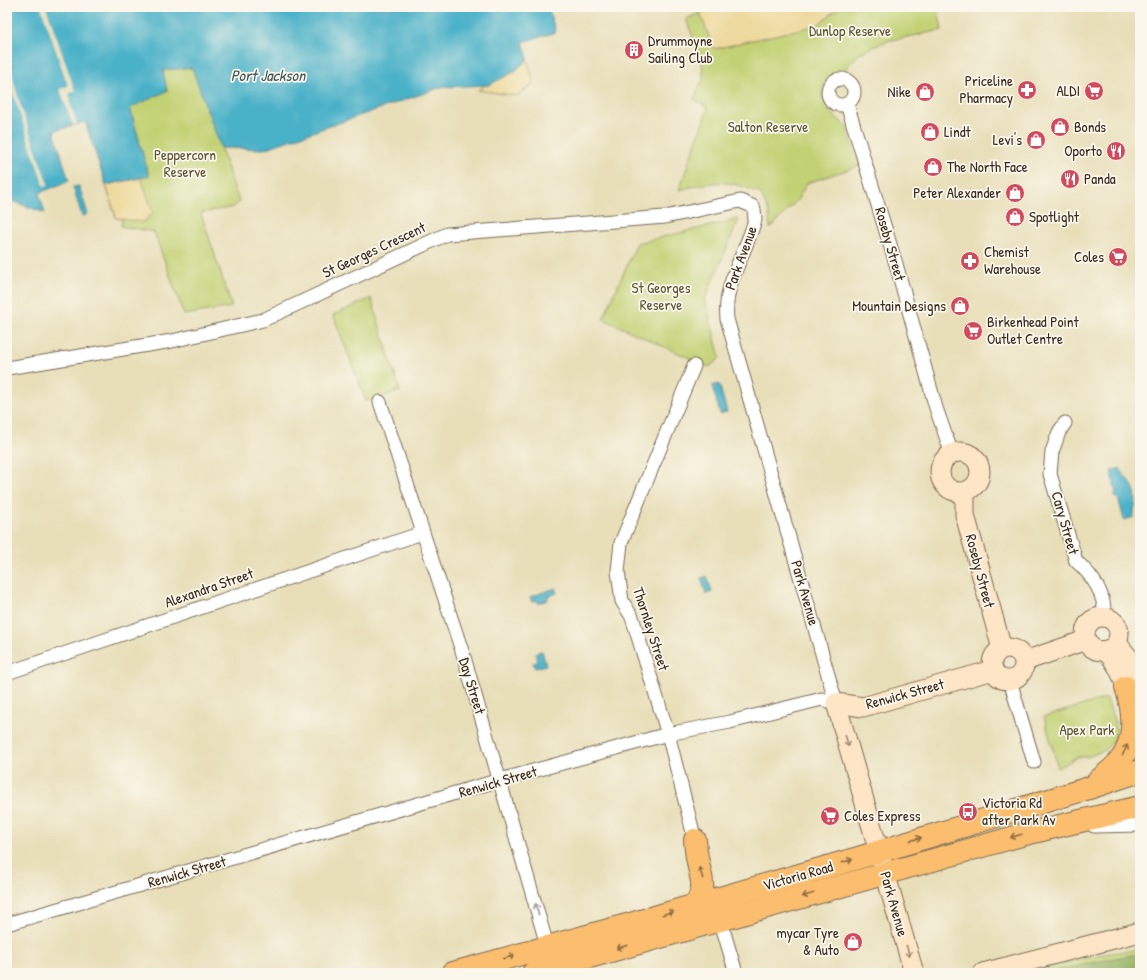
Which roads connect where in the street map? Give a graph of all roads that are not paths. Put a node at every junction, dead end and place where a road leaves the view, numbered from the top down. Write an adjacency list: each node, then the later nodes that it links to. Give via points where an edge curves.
1 (847, 104): 7 (street, Roseby Street, via 896,264 936,408)
2 (756, 214): 4 (street, St Georges Crescent, via 752,206 740,201 665,217 447,234 263,320 172,341); 19 (street, Park Avenue, via 754,226 728,291 727,319)
3 (694, 366): 20 (street, Thornley Street, via 621,543 618,571 622,602 632,617)
4 (7, 368)
5 (380, 402): 9 (street, Day Street)
6 (1065, 423): 10 (street, Cary Street, via 1052,452 1050,474 1076,562 1085,569 1099,588 1103,598)
7 (952, 454): 8 (street, via 946,458 940,469 942,482 952,491); 8 (street, via 971,455 979,466 979,479 976,485)
8 (965, 492): 13 (street, Roseby Street, via 965,516)
9 (422, 532): 16 (street, Alexandra Street); 23 (street, Day Street, via 464,657)
10 (1104, 617): 11 (street, via 1090,622 1085,630); 12 (street, via 1109,618 1116,626 1118,634)
11 (1086, 640): 12 (street, via 1091,647); 14 (street)
12 (1110, 646): 18 (street, via 1116,663)
13 (1002, 649): 14 (street, via 1016,650); 15 (street, via 992,660)
14 (1025, 661): 17 (street, via 1020,676)
15 (993, 670): 17 (street, via 1002,680); 19 (street, Renwick Street, via 863,707)
16 (7, 673)
17 (1010, 681): 21 (street)
18 (1135, 681): 24 (highway, one-way to 18, via 1119,761 1127,749 1133,718 1129,697)
19 (836, 703): 20 (street, Renwick Street, via 822,699 730,722); 29 (street, Park Avenue, one-way to 29)
20 (668, 734): 23 (street, Renwick Street); 28 (street, Thornley Street)
21 (1034, 762)
22 (1140, 771): 24 (highway, Victoria Road)
23 (500, 780): 33 (street, Renwick Street); 35 (street, Day Street, one-way to 23)
24 (1089, 788): 29 (highway, Victoria Road, one-way to 24)
25 (1140, 807): 30 (highway, Victoria Road, one-way to 30, via 1025,834)
26 (1140, 825): 27 (street)
27 (1094, 826)
28 (695, 840): 31 (highway, one-way to 28, via 703,889 703,880)
29 (879, 850): 30 (street, Park Avenue); 31 (highway, Victoria Road, one-way to 29)
30 (886, 873): 32 (highway, Victoria Road, one-way to 32); 39 (street, Park Avenue, one-way to 39)
31 (696, 905): 35 (highway, Victoria Road, one-way to 31)
32 (720, 919): 36 (highway, Victoria Road, one-way to 36); 38 (street)
33 (7, 924)
34 (1140, 932): 40 (street)
35 (548, 947): 36 (street, Day Street); 37 (highway, Victoria Road, one-way to 35)
36 (547, 971)
37 (453, 973)
38 (736, 973)
39 (914, 973)
40 (983, 973)

